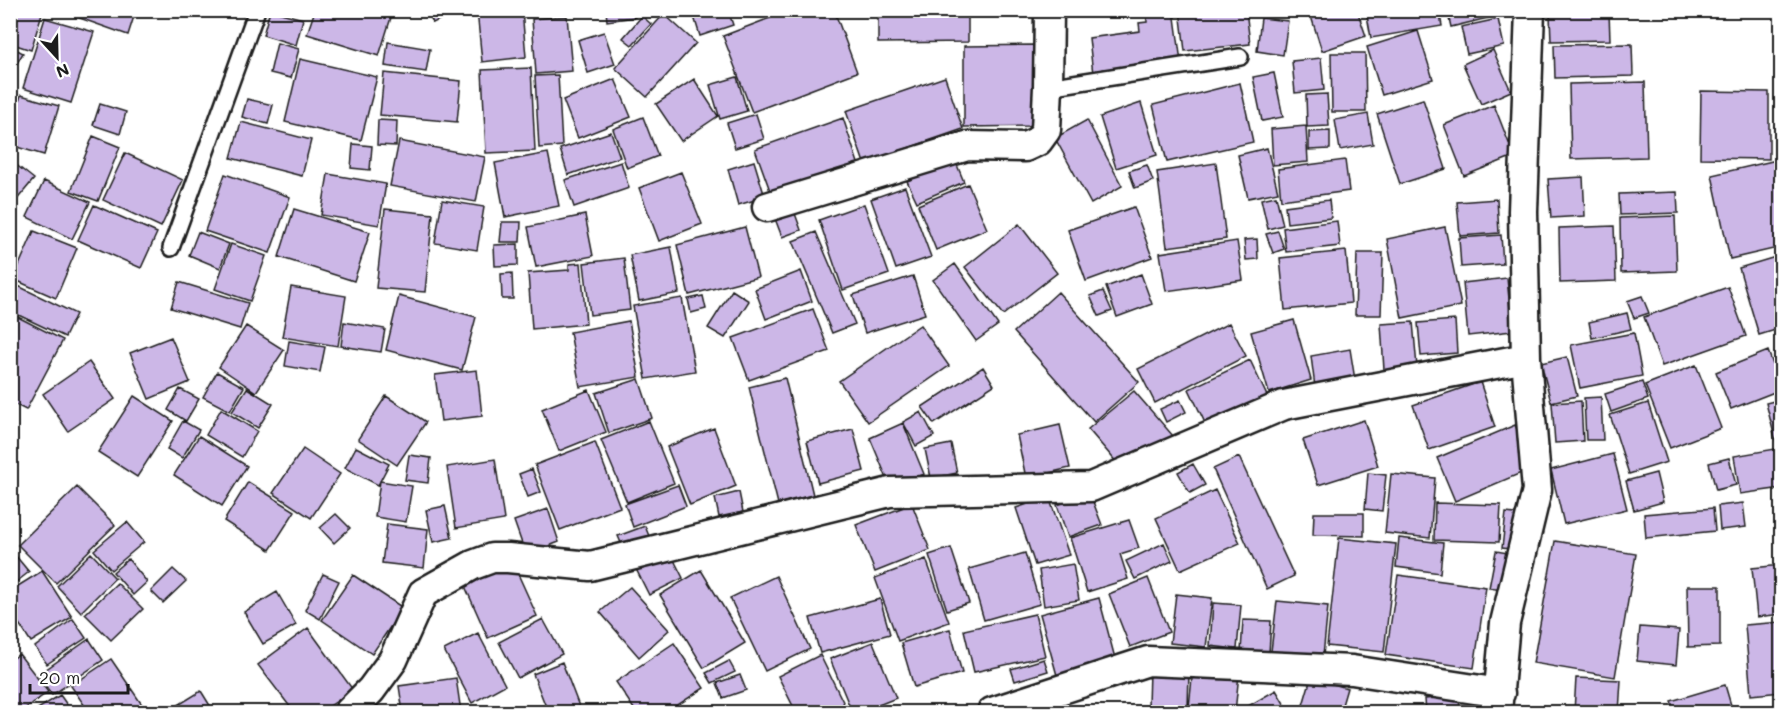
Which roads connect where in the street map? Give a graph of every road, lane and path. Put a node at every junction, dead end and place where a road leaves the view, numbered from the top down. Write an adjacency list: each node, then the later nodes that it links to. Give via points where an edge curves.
1 (257, 10): 7 (lane)
2 (1049, 10): 5 (street)
3 (1530, 10): 8 (street, via 1523,211)
4 (1240, 57): 5 (lane)
5 (1048, 87): 6 (street, via 1046,130 1038,141 1025,147 967,146)
6 (767, 207)
7 (171, 248)
8 (1526, 358): 9 (street, via 1537,490 1505,622); 10 (street, via 1284,405 1091,487 890,492 590,566 492,558 423,593 393,660 372,690)
9 (1498, 703): 11 (street, via 1352,670 1148,661)
10 (349, 712)
11 (992, 712)

